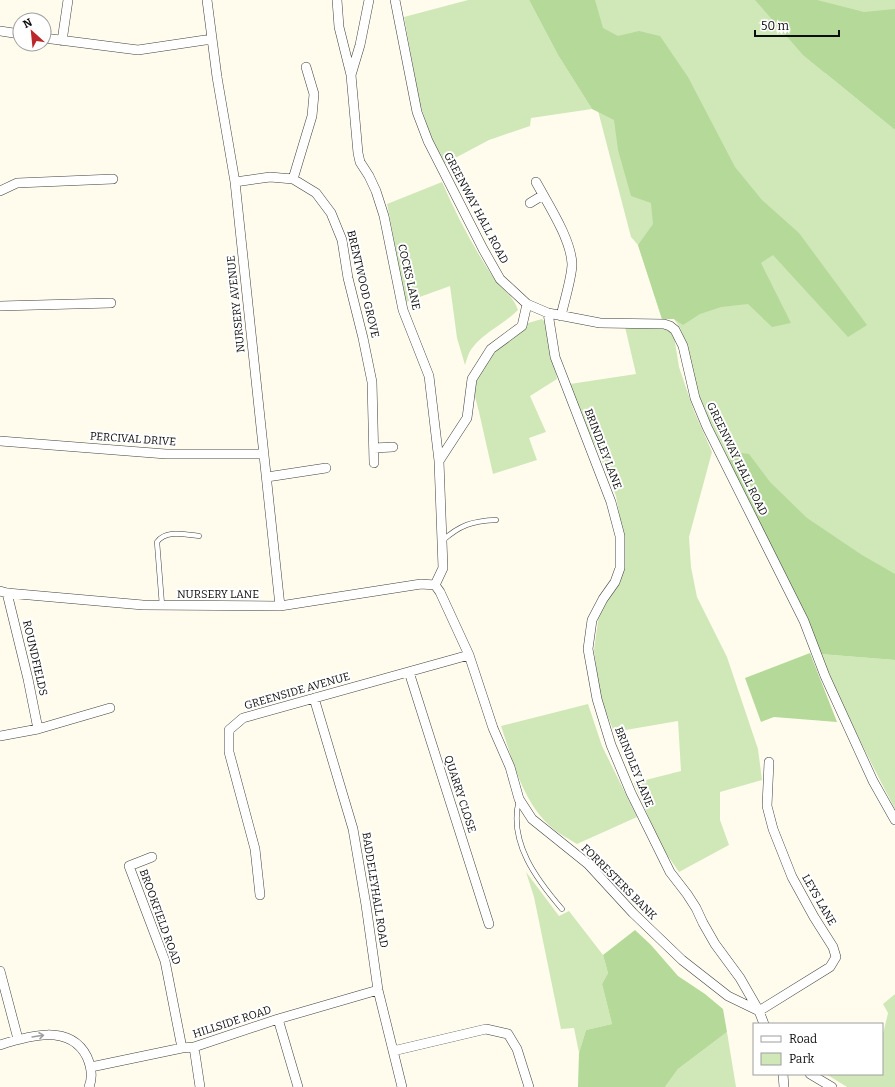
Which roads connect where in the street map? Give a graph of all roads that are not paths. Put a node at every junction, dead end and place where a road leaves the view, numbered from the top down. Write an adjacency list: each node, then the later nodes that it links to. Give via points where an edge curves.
1 (68, 0): 10 (street)
2 (207, 0): 9 (street, NURSERY AVENUE)
3 (337, 0): 12 (street, via 339,27)
4 (369, 0): 12 (street, COCKS LANE)
5 (395, 0): 21 (street, GREENWAY HALL ROAD, via 417,112 428,141 500,279)
6 (0, 31): 7 (street)
7 (12, 33)
8 (52, 39): 10 (street)
9 (212, 39): 10 (street, via 138,50); 15 (street, NURSERY AVENUE)
10 (62, 41)
11 (306, 66): 13 (street, via 314,94 312,116)
12 (351, 75): 29 (street, COCKS LANE, via 360,162 369,176 384,216 403,310 429,376)
13 (293, 179): 15 (street, BRENTWOOD GROVE, via 270,177); 27 (street, BRENTWOOD GROVE, via 316,193 331,213 342,240 372,382)
14 (114, 180): 17 (street, via 17,184)
15 (235, 182): 28 (street, NURSERY AVENUE)
16 (536, 182): 18 (street)
17 (0, 191)
18 (543, 195): 19 (street); 24 (street, via 570,250 572,265)
19 (530, 203)
20 (111, 303): 22 (street)
21 (527, 304): 23 (street, GREENWAY HALL ROAD); 29 (street, via 522,326 491,349 472,379 467,418)
22 (0, 306)
23 (548, 313): 24 (street, GREENWAY HALL ROAD); 55 (street, BRINDLEY LANE, via 555,357 611,502 620,536 620,568 615,582 592,620 588,648 597,699 619,766 670,872 687,894 715,944 740,978)
24 (561, 316): 48 (street, GREENWAY HALL ROAD, via 600,323 664,324 675,330 683,346 696,398 707,427 804,621 825,676 873,781)
25 (0, 441): 28 (street, PERCIVAL DRIVE, via 166,454)
26 (393, 447): 27 (street)
27 (374, 448): 30 (street, BRENTWOOD GROVE)
28 (264, 454): 32 (street, NURSERY AVENUE)
29 (439, 461): 35 (street, COCKS LANE)
30 (374, 463)
31 (326, 468): 32 (street)
32 (267, 477): 39 (street, NURSERY AVENUE)
33 (496, 520): 35 (lane, via 470,523 460,527)
34 (199, 536): 38 (lane, via 170,534 157,542)
35 (442, 541): 36 (street, COCKS LANE, via 443,568)
36 (435, 585): 39 (street, NURSERY LANE, via 421,584); 40 (street, FORRESTERS BANK)
37 (3, 592): 38 (street, NURSERY LANE); 44 (street, ROUNDFIELDS, via 28,679)
38 (162, 605): 39 (street, NURSERY LANE)
39 (280, 606)
40 (469, 655): 41 (street, GREENSIDE AVENUE); 47 (street, FORRESTERS BANK)
41 (409, 672): 42 (street, GREENSIDE AVENUE); 52 (street, QUARRY CLOSE)
42 (314, 698): 50 (street, GREENSIDE AVENUE, via 243,718 229,730 229,752 255,849); 54 (street, BADDELEYHALL ROAD, via 353,829)
43 (110, 708): 44 (street)
44 (38, 729): 45 (street)
45 (0, 736)
46 (769, 762): 55 (street, LEYS LANE, via 767,806 773,828 792,877 833,947 836,957 830,967)
47 (519, 799): 51 (lane, via 516,820 525,857 540,882); 55 (street, FORRESTERS BANK, via 532,819 588,864 633,913 682,960 728,996)
48 (895, 820)
49 (152, 857): 61 (street, BROOKFIELD ROAD, via 129,866 165,960)
50 (260, 895)
51 (562, 909)
52 (489, 924)
53 (0, 971): 58 (street)
54 (378, 990): 56 (street, HILLSIDE ROAD); 62 (street, BADDELEYHALL ROAD)
55 (759, 1011): 57 (street, BRINDLEY LANE)
56 (278, 1019): 60 (street, HILLSIDE ROAD); 68 (street)
57 (764, 1023)
58 (18, 1040): 59 (street); 63 (street, one-way to 63, via 57,1034 78,1044)
59 (0, 1045)
60 (194, 1047): 61 (street, HILLSIDE ROAD); 67 (street)
61 (182, 1048): 63 (street, HILLSIDE ROAD)
62 (393, 1051): 69 (street, BADDELEYHALL ROAD); 70 (street, via 486,1029 508,1034 517,1049)
63 (91, 1067): 66 (street)
64 (783, 1075): 71 (street)
65 (812, 1075): 72 (street)
66 (89, 1087)
67 (200, 1087)
68 (298, 1087)
69 (402, 1087)
70 (529, 1087)
71 (784, 1087)
72 (832, 1087)

